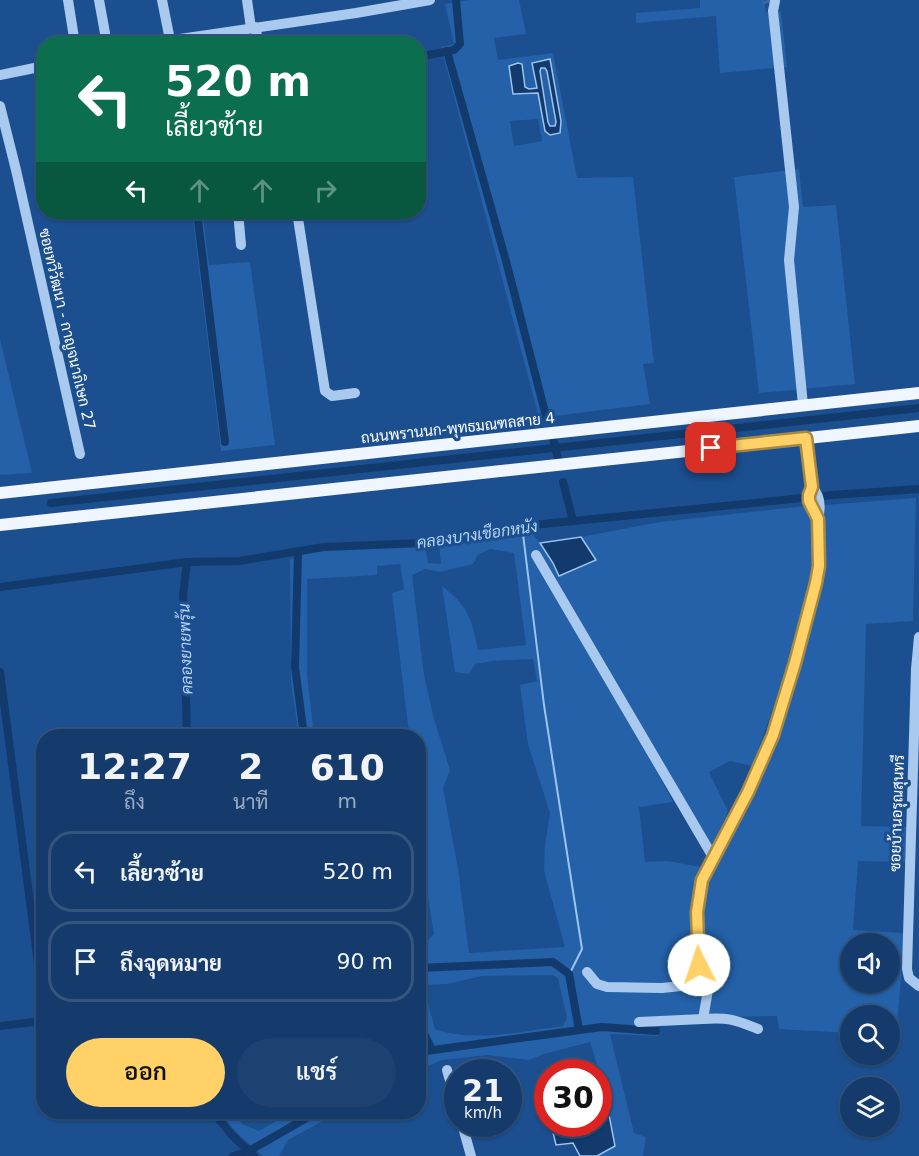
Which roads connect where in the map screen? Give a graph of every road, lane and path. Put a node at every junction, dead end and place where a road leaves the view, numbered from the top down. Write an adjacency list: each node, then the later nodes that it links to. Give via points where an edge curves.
1 (68, 0): 11 (street)
2 (99, 0): 12 (street)
3 (162, 0): 13 (street)
4 (247, 0): 10 (street)
5 (362, 0): 9 (street)
6 (430, 0): 7 (street)
7 (403, 2): 9 (street)
8 (772, 5): 24 (street, via 794,207 789,260)
9 (364, 12): 10 (street)
10 (253, 28): 14 (street); 15 (street)
11 (74, 36)
12 (106, 36)
13 (169, 36)
14 (220, 36)
15 (256, 36)
16 (36, 68): 17 (street)
17 (0, 75)
18 (0, 106): 27 (street, ซอยทวีวัฒนา - กาญจนาภิเษก 27)
19 (239, 219): 21 (street)
20 (298, 219): 22 (street, via 325,391 332,396)
21 (241, 245)
22 (355, 393)
23 (919, 393): 24 (main road, ถนนพรานนก-พุทธมณฑลสาย 4)
24 (803, 405): 28 (main road, ถนนพรานนก-พุทธมณฑลสาย 4)
25 (919, 426): 26 (main road)
26 (806, 438): 29 (main road); 32 (street, via 813,490 809,501 817,515 816,583 769,745)
27 (80, 454)
28 (0, 493)
29 (0, 525)
30 (536, 555): 32 (street)
31 (919, 637): 35 (street, ซอยบ้านอรุณสุนทรี, via 907,969 909,978)
32 (713, 857): 34 (street, via 702,880 697,912)
33 (587, 972): 34 (street, via 597,984 607,987)
34 (700, 984): 36 (street, via 708,990)
35 (919, 986)
36 (703, 1019): 37 (street); 38 (street, via 725,1017)
37 (639, 1022)
38 (758, 1029)
39 (466, 1137): 40 (street)
40 (471, 1156)

